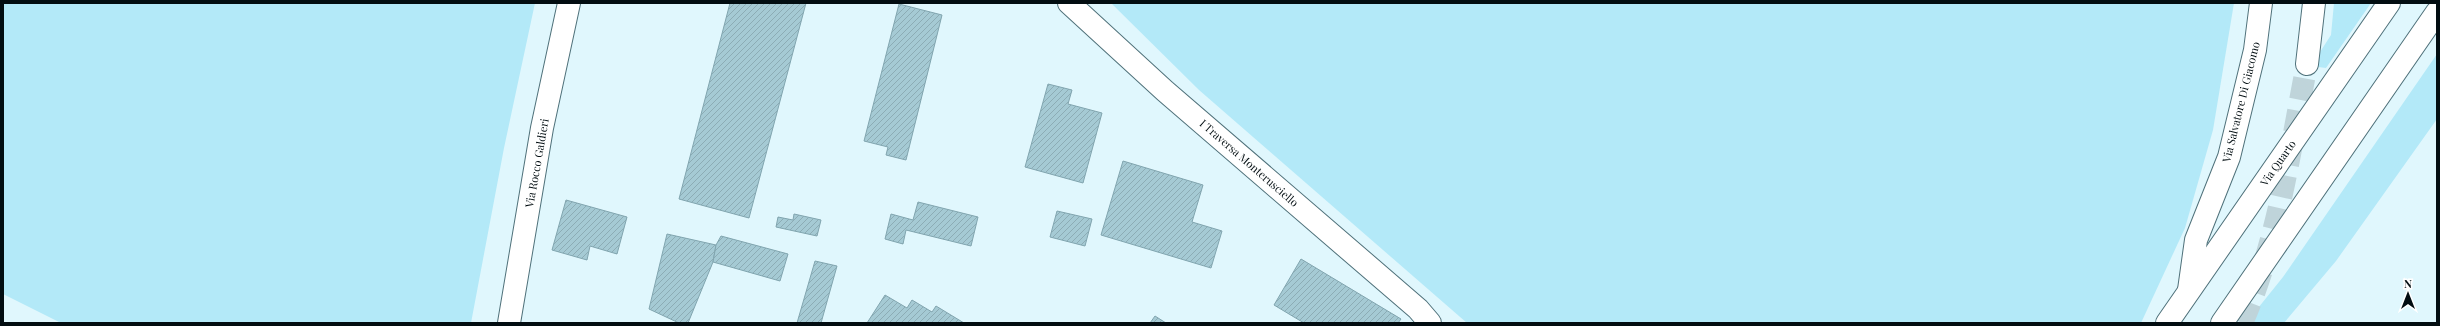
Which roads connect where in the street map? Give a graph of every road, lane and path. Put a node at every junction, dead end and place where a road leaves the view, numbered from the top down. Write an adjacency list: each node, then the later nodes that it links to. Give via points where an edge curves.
1 (569, 3): 9 (street, Via Rocco Galdieri, via 542,128)
2 (1068, 3): 10 (street, I Traversa Monterusciello, via 1165,91 1418,309)
3 (2261, 3): 8 (street, Via Salvatore Di Giacomo, via 2255,50 2230,157 2196,240)
4 (2314, 3): 7 (street)
5 (2390, 3): 8 (street, Via Quarto)
6 (2437, 12): 12 (street)
7 (2307, 64)
8 (2189, 290): 11 (street, Via Quarto)
9 (509, 323)
10 (1430, 323)
11 (2167, 323)
12 (2222, 323)

